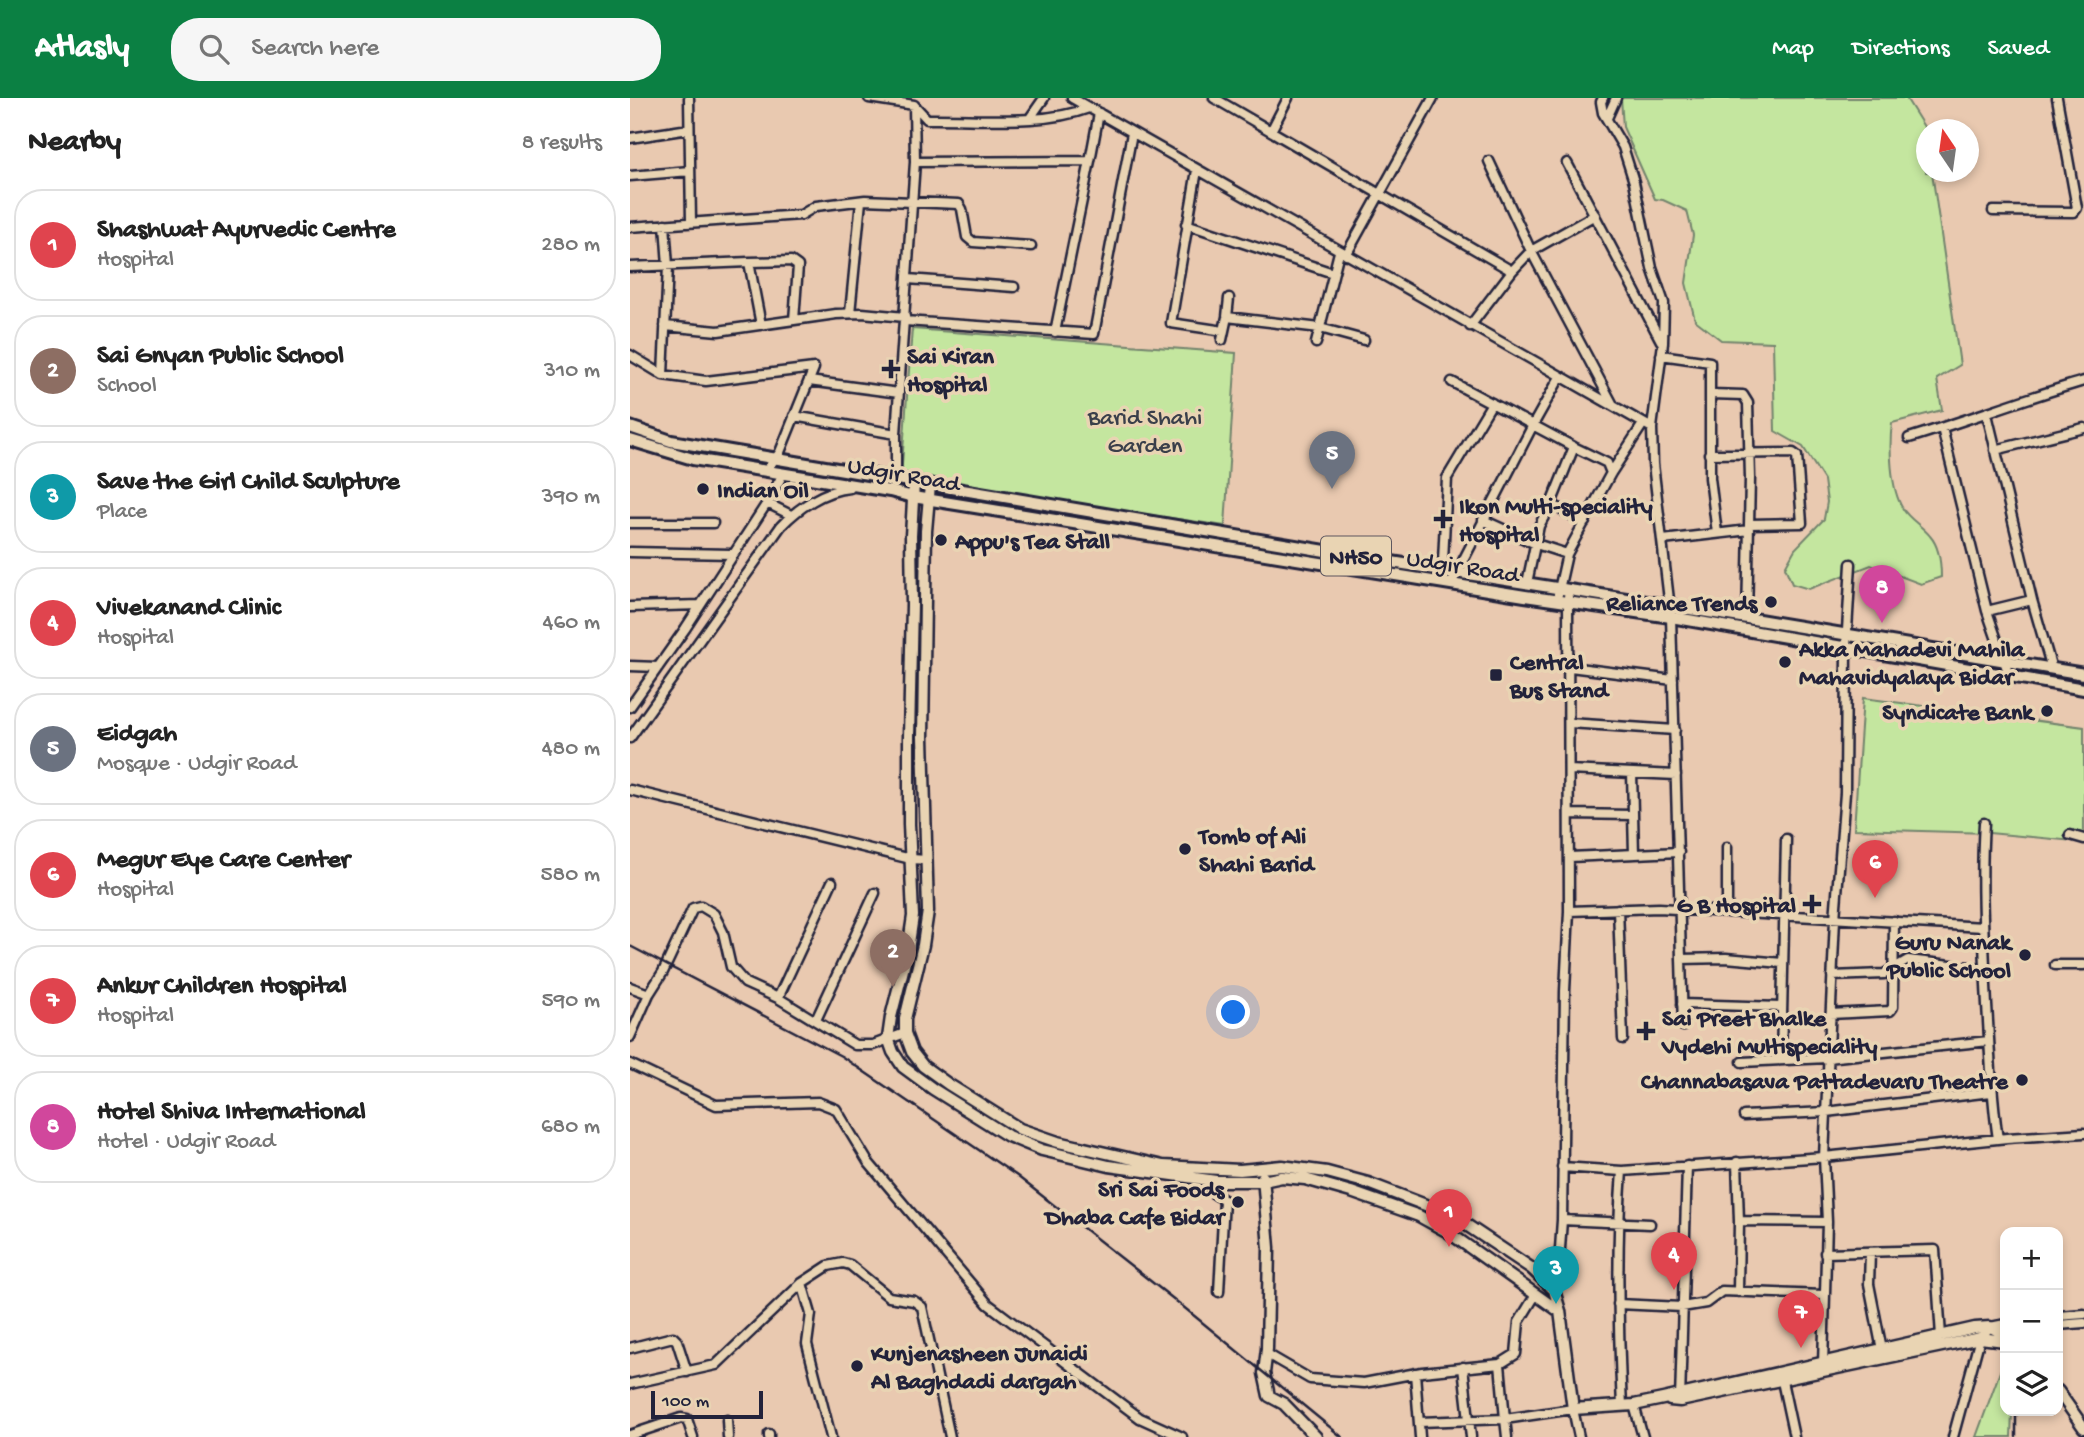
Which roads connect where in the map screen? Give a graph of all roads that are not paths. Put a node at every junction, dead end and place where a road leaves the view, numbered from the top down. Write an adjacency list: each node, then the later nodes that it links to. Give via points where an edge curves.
1 (689, 98): 16 (street)
2 (869, 98): 11 (street)
3 (1044, 98): 14 (street)
4 (1214, 98): 17 (street)
5 (1288, 98): 17 (street)
6 (1433, 98): 27 (street)
7 (1603, 98): 15 (street)
8 (1616, 98): 15 (street)
9 (2057, 98): 30 (street, via 2077,208 2074,212)
10 (1076, 99): 12 (street)
11 (915, 105): 14 (street, via 927,119); 22 (street)
12 (1089, 108): 13 (street); 14 (street)
13 (1099, 113): 18 (street); 20 (street)
14 (1030, 118)
15 (1607, 118): 57 (street, via 1634,182 1664,303)
16 (690, 129): 19 (street); 25 (street)
17 (1271, 131): 27 (street)
18 (1132, 133): 24 (street); 55 (street, via 1094,334)
19 (630, 138)
20 (1090, 161): 22 (street); 55 (street)
21 (1489, 161): 37 (street)
22 (915, 162): 29 (street)
23 (1567, 163): 31 (street)
24 (1198, 170): 34 (street); 38 (street)
25 (690, 171): 26 (street); 32 (street)
26 (630, 176)
27 (1379, 194): 38 (street); 42 (street)
28 (861, 201): 29 (street); 32 (street, via 816,206 801,215); 47 (street)
29 (913, 201): 36 (street, via 959,204 967,237 973,242); 44 (street)
30 (1993, 211)
31 (1595, 215): 37 (street); 57 (street)
32 (691, 222): 33 (street)
33 (665, 224): 35 (street); 41 (street)
34 (1186, 225): 43 (street); 48 (street, via 1171,323 1223,336)
35 (630, 227)
36 (1031, 246)
37 (1531, 251): 42 (street); 69 (street)
38 (1343, 254): 43 (street); 53 (street)
39 (749, 262): 41 (street); 50 (street, via 790,261 797,266); 51 (street)
40 (630, 267): 41 (street)
41 (668, 267): 52 (street)
42 (1512, 271): 53 (street)
43 (1334, 274): 54 (street)
44 (908, 279): 45 (street); 49 (street)
45 (1014, 287)
46 (1228, 298): 48 (street)
47 (850, 313): 49 (street); 50 (street)
48 (1227, 317): 54 (street)
49 (905, 319): 55 (street); 66 (street)
50 (794, 320): 51 (street)
51 (761, 325): 52 (street, via 718,331)
52 (665, 326): 61 (street)
53 (1470, 326): 62 (street)
54 (1320, 328): 56 (street); 58 (street)
55 (1055, 332)
56 (1364, 340)
57 (1663, 343): 60 (street)
58 (1316, 344)
59 (630, 355): 61 (street)
60 (1661, 355): 67 (street, via 1710,362); 75 (street)
61 (663, 375): 63 (street, via 706,381 814,368)
62 (1560, 377): 69 (street); 73 (street)
63 (809, 382): 66 (street); 71 (street)
64 (1452, 382): 68 (street)
65 (2084, 382): 70 (street, via 2025,397)
66 (899, 393): 78 (street)
67 (1711, 394): 83 (street); 84 (street, via 1747,399)
68 (1492, 403): 73 (street); 110 (street, via 1447,478)
69 (1614, 407): 72 (street)
70 (1987, 414): 76 (street); 82 (street)
71 (794, 416): 78 (street); 85 (street)
72 (1643, 424): 75 (street); 87 (street)
73 (1533, 425): 81 (street); 98 (street)
74 (630, 427): 85 (highway, Udgir Road / NH50, via 671,440)
75 (1652, 428): 104 (street)
76 (1942, 428): 79 (street); 121 (street)
77 (2084, 428): 82 (street)
78 (896, 434): 89 (street)
79 (1909, 438)
80 (630, 440): 86 (highway, Udgir Road / NH50, via 693,459)
81 (1574, 447): 87 (street, via 1607,463); 96 (street)
82 (1995, 450): 116 (street)
83 (1709, 454): 84 (street); 103 (street)
84 (1750, 454): 102 (street); 102 (street, via 1797,456 1802,523)
85 (776, 457): 86 (street); 89 (highway, Udgir Road / NH50)
86 (766, 471): 88 (highway, Udgir Road / NH50)
87 (1611, 473): 99 (street)
88 (783, 474): 92 (highway, Udgir Road / NH50); 95 (street)
89 (896, 479): 90 (highway, Udgir Road / NH50)
90 (915, 482): 91 (highway, Udgir Road / NH50); 93 (main road)
91 (930, 485): 94 (main road); 110 (highway, Udgir Road / NH50)
92 (860, 487): 93 (highway, Udgir Road / NH50); 97 (street, via 841,489)
93 (913, 497): 94 (highway, Udgir Road / NH50); 152 (main road)
94 (928, 499): 112 (highway, Udgir Road / NH50); 153 (main road, via 923,737)
95 (767, 503): 97 (street); 107 (street)
96 (1551, 504): 99 (street); 105 (street, via 1539,526)
97 (791, 515): 137 (street)
98 (1483, 520): 105 (street); 111 (street)
99 (1585, 522): 108 (street)
100 (630, 523): 101 (street)
101 (713, 523)
102 (1749, 527): 103 (street); 122 (street)
103 (1717, 533): 104 (street)
104 (1663, 540): 120 (street)
105 (1536, 544): 108 (street); 113 (street)
106 (630, 552): 107 (street)
107 (732, 554): 118 (street)
108 (1567, 554): 114 (street)
109 (1851, 564): 123 (street)
110 (1442, 570): 111 (highway, Udgir Road / NH50); 112 (street)
111 (1456, 572): 112 (street); 113 (highway, Udgir Road / NH50)
112 (1446, 583): 115 (highway, Udgir Road / NH50)
113 (1527, 583): 114 (highway, Udgir Road / NH50)
114 (1563, 589): 115 (street); 117 (street); 120 (highway, Udgir Road / NH50)
115 (1556, 600): 117 (highway, Udgir Road / NH50)
116 (2032, 600): 121 (street); 129 (street)
117 (1569, 602): 120 (highway, Udgir Road / NH50); 128 (street)
118 (699, 606): 119 (street); 127 (street)
119 (630, 607)
120 (1671, 611): 122 (highway, Udgir Road / NH50); 124 (highway, Udgir Road / NH50); 132 (street)
121 (1987, 611): 125 (street)
122 (1747, 618): 123 (highway, Udgir Road / NH50)
123 (1847, 634): 124 (street); 125 (highway, Udgir Road / NH50)
124 (1846, 647): 131 (highway, Udgir Road / NH50); 161 (street, via 1845,793)
125 (2005, 661): 129 (highway, Udgir Road / NH50); 131 (street)
126 (630, 666): 127 (street)
127 (658, 667): 134 (street)
128 (1570, 667): 132 (street); 135 (street)
129 (2052, 669): 130 (highway, Udgir Road / NH50)
130 (2084, 674)
131 (2009, 675): 133 (highway, Udgir Road / NH50)
132 (1673, 680): 136 (street)
133 (2084, 689)
134 (630, 707)
135 (1569, 723): 136 (street); 138 (street)
136 (1675, 730): 140 (street)
137 (630, 738)
138 (1569, 771): 139 (street); 142 (street)
139 (1632, 773): 140 (street); 143 (street)
140 (1676, 775): 149 (street)
141 (630, 790): 152 (street)
142 (1570, 814): 143 (street); 151 (street)
143 (1632, 815): 150 (street)
144 (1984, 823): 163 (street)
145 (2070, 835): 147 (street)
146 (1786, 839): 160 (street)
147 (2084, 839)
148 (1727, 847): 159 (street)
149 (1679, 852): 150 (street); 157 (street)
150 (1634, 854): 151 (street)
151 (1570, 857): 158 (street)
152 (911, 859): 153 (street); 181 (main road, via 914,916)
153 (927, 860): 180 (main road, via 928,911)
154 (832, 882): 173 (street)
155 (875, 893): 177 (street)
156 (1618, 909): 157 (street); 158 (street); 182 (street)
157 (1680, 909): 159 (street); 164 (street)
158 (1569, 911): 196 (street)
159 (1727, 911): 160 (street)
160 (1783, 914): 161 (street); 165 (street)
161 (1835, 919): 162 (street); 170 (street)
162 (1894, 921): 163 (street); 168 (street)
163 (1983, 927): 169 (street)
164 (1681, 959): 165 (street); 174 (street)
165 (1782, 963): 175 (street)
166 (2055, 965): 167 (street)
167 (2084, 965)
168 (1893, 969): 169 (street, via 1908,960); 170 (street, via 1884,974); 176 (street, via 1890,1011)
169 (1985, 969): 183 (street)
170 (1832, 976): 176 (street)
171 (630, 987): 172 (street)
172 (649, 994): 173 (street, via 693,908 702,906 714,914 723,932 731,967 745,983); 179 (street)
173 (779, 998): 177 (street)
174 (1682, 1004): 175 (street); 178 (street)
175 (1780, 1007): 185 (street)
176 (1830, 1014): 184 (street)
177 (816, 1020): 181 (street, via 855,1045 873,1045)
178 (1683, 1026)
179 (631, 1032)
180 (905, 1033): 181 (street); 197 (main road, via 923,1066 1020,1129 1163,1166)
181 (888, 1038): 199 (main road, via 903,1067 1008,1136 1042,1150 1109,1166)
182 (1623, 1039)
183 (1989, 1041): 184 (street); 188 (street)
184 (1828, 1058): 185 (street); 189 (street)
185 (1781, 1060): 186 (street)
186 (1742, 1062)
187 (630, 1065): 251 (street, via 716,1105 817,1102 836,1110 868,1162 988,1304 1140,1418)
188 (1990, 1092): 189 (street); 192 (street)
189 (1826, 1112): 190 (street); 193 (street)
190 (1744, 1116)
191 (2084, 1133): 192 (street)
192 (1998, 1139): 193 (street)
193 (1824, 1157): 194 (street); 203 (street)
194 (1737, 1162): 195 (street); 202 (street)
195 (1687, 1166): 198 (street); 215 (street)
196 (1562, 1167): 198 (street); 201 (street)
197 (1263, 1168): 200 (main road); 209 (main road, via 1327,1172 1436,1209 1531,1268)
198 (1622, 1171): 204 (street)
199 (1208, 1180): 200 (main road); 210 (street, via 1210,1191 1224,1204)
200 (1263, 1181): 212 (main road, via 1305,1179 1419,1216); 228 (main road, via 1269,1248)
201 (1562, 1220): 204 (street); 209 (street)
202 (1739, 1221): 203 (street); 211 (street)
203 (1827, 1222): 207 (street)
204 (1618, 1223): 205 (street); 214 (street)
205 (1650, 1224)
206 (1870, 1252): 207 (street); 224 (street, via 1935,1250); 227 (street, via 1869,1284)
207 (1825, 1253): 213 (street)
208 (802, 1283): 232 (street, via 721,1361); 249 (street, via 811,1314 807,1344); 250 (street, via 828,1266 843,1263 889,1297 918,1302)
209 (1554, 1290): 216 (main road)
210 (1219, 1292)
211 (1738, 1292): 213 (street); 215 (street, via 1722,1291 1706,1303)
212 (1536, 1294): 216 (main road); 229 (street, via 1519,1322 1516,1354)
213 (1823, 1295): 231 (street)
214 (1618, 1304): 215 (street); 239 (street)
215 (1682, 1307): 236 (street)
216 (1560, 1311): 240 (main road)
217 (2084, 1314): 218 (street)
218 (2063, 1316)
219 (2084, 1323): 220 (street)
220 (2063, 1325)
221 (1990, 1327): 222 (main road); 224 (main road); 225 (street)
222 (2000, 1333)
223 (2000, 1334): 225 (main road)
224 (1941, 1336): 227 (main road)
225 (1980, 1338): 231 (main road); 259 (street)
226 (630, 1348): 232 (street, via 673,1338)
227 (1882, 1350): 231 (main road)
228 (1267, 1354): 233 (street, via 1310,1379 1364,1383); 252 (main road, via 1264,1373 1269,1396 1284,1404)
229 (1500, 1364): 230 (street); 242 (street)
230 (1463, 1367): 233 (street); 241 (street)
231 (1823, 1368): 234 (main road); 236 (main road)
232 (687, 1371): 235 (street)
233 (1415, 1373): 244 (street)
234 (1782, 1381): 236 (main road); 258 (street)
235 (630, 1384)
236 (1680, 1397): 238 (main road)
237 (2063, 1398): 245 (main road)
238 (1634, 1405): 239 (main road); 257 (street)
239 (1622, 1406): 240 (main road)
240 (1573, 1409): 242 (street); 256 (street)
241 (1469, 1419): 242 (street); 244 (street); 254 (street)
242 (1505, 1419): 255 (street)
243 (727, 1420): 248 (street)
244 (1419, 1422): 253 (street)
245 (2084, 1428)
246 (631, 1436): 247 (street, via 681,1418 687,1419)
247 (693, 1437)
248 (728, 1437)
249 (831, 1437)
250 (950, 1437)
251 (1182, 1437)
252 (1316, 1437)
253 (1420, 1437)
254 (1471, 1437)
255 (1507, 1437)
256 (1579, 1437)
257 (1643, 1437)
258 (1794, 1437)
259 (1953, 1437)

